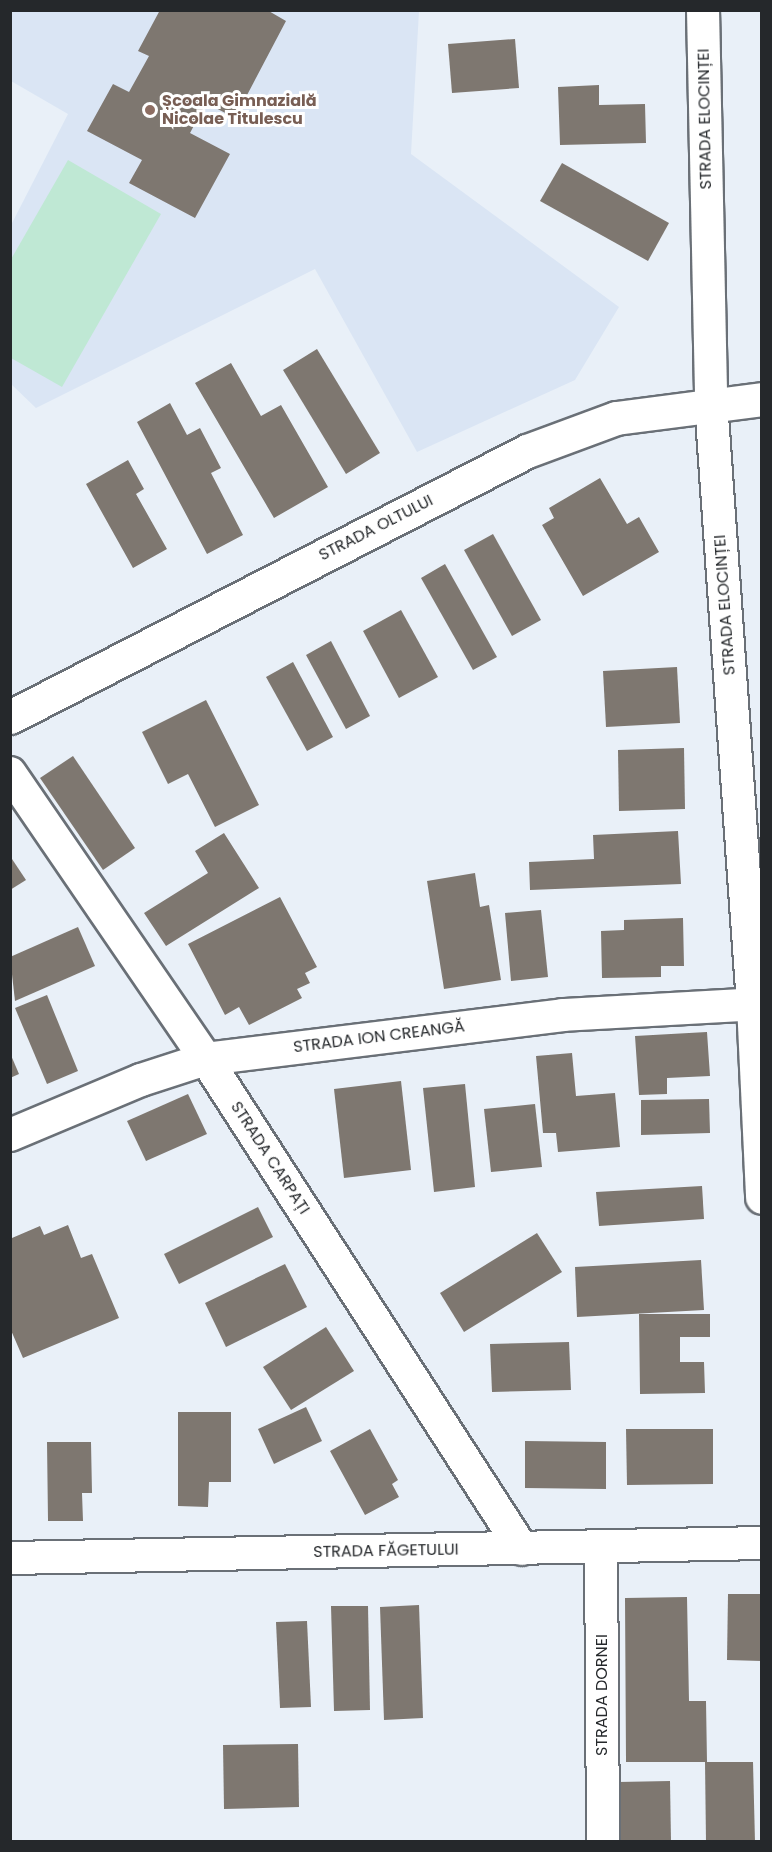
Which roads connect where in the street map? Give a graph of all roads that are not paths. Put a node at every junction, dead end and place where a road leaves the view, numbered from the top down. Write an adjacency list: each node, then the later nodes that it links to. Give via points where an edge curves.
1 (703, 10): 3 (street, STRADA ELOCINȚEI)
2 (762, 399): 3 (main road, STRADA OLTULUI)
3 (711, 402): 4 (main road, STRADA OLTULUI, via 616,418 527,451); 6 (street, STRADA ELOCINȚEI)
4 (10, 717)
5 (10, 773): 7 (street, STRADA CARPAȚI)
6 (758, 1004): 7 (street, STRADA ION CREANGĂ, via 563,1015); 9 (street, STRADA ELOCINȚEI)
7 (206, 1059): 8 (street, STRADA ION CREANGĂ, via 141,1080); 12 (street, STRADA CARPAȚI)
8 (10, 1135)
9 (762, 1198)
10 (762, 1543): 11 (street, STRADA FĂGETULUI)
11 (601, 1548): 12 (street, STRADA FĂGETULUI); 14 (street, STRADA DORNEI)
12 (522, 1549): 13 (street, STRADA FĂGETULUI)
13 (10, 1557)
14 (603, 1842)

